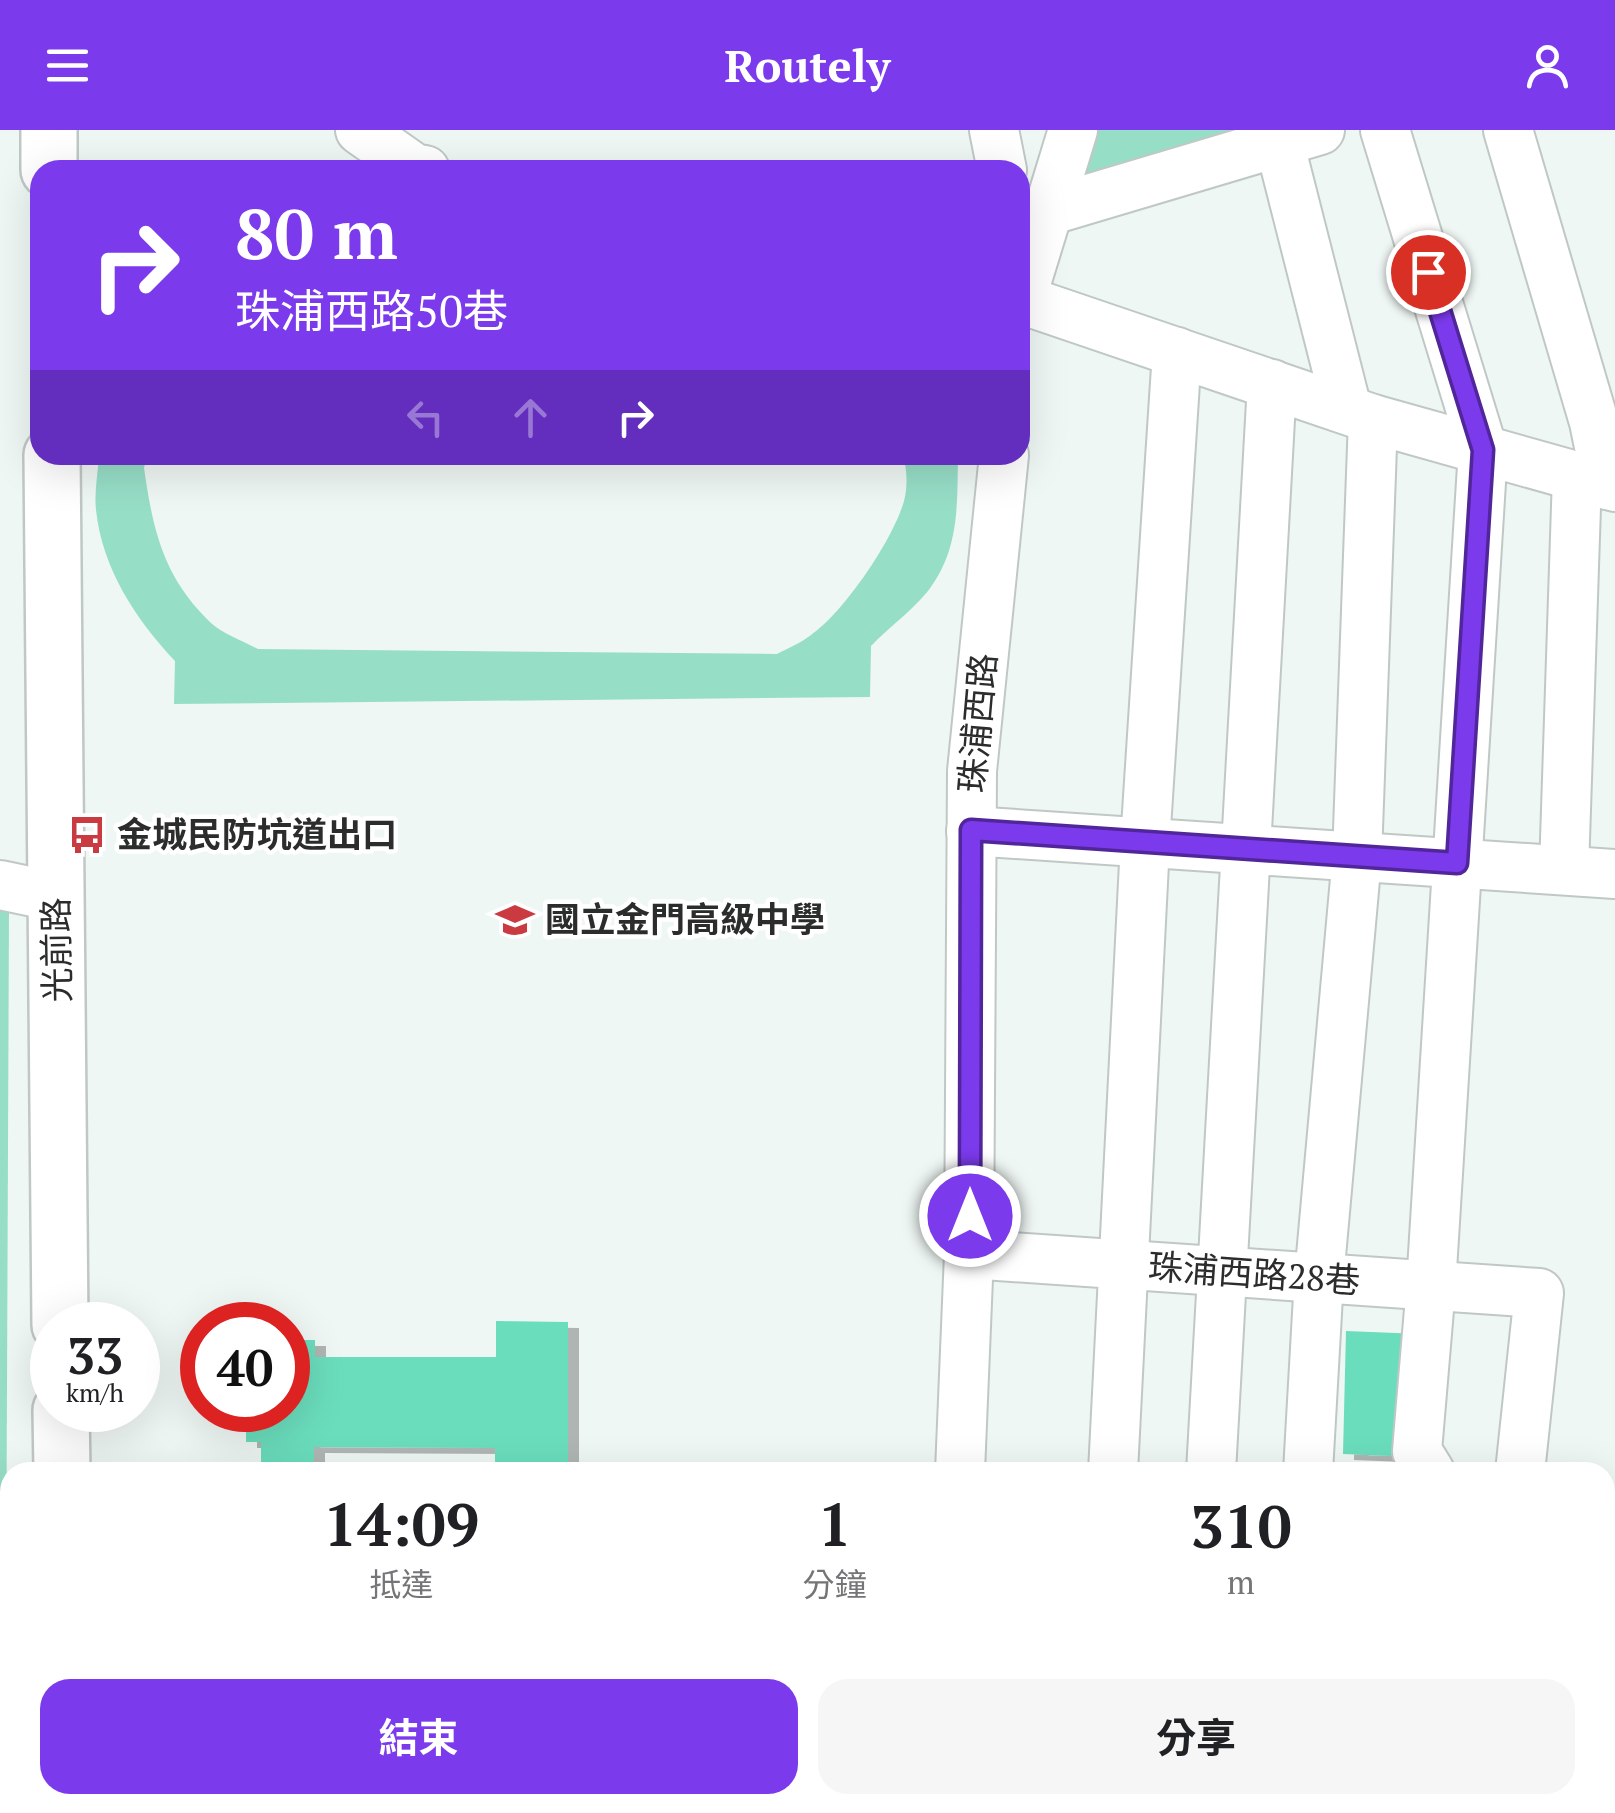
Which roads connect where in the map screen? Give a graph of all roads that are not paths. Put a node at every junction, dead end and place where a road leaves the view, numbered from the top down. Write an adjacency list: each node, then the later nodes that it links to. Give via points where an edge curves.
1 (49, 130): 8 (main road)
2 (360, 130): 9 (street)
3 (994, 130): 10 (street)
4 (1073, 130): 11 (street)
5 (1385, 130): 17 (street)
6 (1508, 130): 20 (street, via 1594,422)
7 (1292, 134): 11 (street); 16 (street)
8 (49, 160)
9 (403, 160)
10 (1000, 160)
11 (1048, 212): 12 (street)
12 (1030, 268)
13 (1030, 302): 14 (street)
14 (1176, 352): 15 (street); 22 (street)
15 (1272, 384): 16 (street); 23 (street)
16 (1360, 414): 17 (street); 24 (street)
17 (1483, 450): 20 (street); 25 (street)
18 (52, 465): 29 (main road, 光前路)
19 (1003, 465): 21 (street, 珠浦西路)
20 (1600, 483): 26 (street)
21 (971, 830): 22 (street); 30 (street, 珠浦西路)
22 (1145, 843): 23 (street); 31 (street)
23 (1246, 850): 24 (street); 32 (street)
24 (1357, 856): 25 (street); 33 (street)
25 (1457, 863): 26 (street); 34 (street)
26 (1564, 870): 27 (street)
27 (1615, 874)
28 (0, 885): 29 (street)
29 (56, 896): 35 (main road, 光前路)
30 (970, 1254): 31 (street, 珠浦西路28巷); 38 (street, 珠浦西路)
31 (1124, 1265): 32 (street, 珠浦西路28巷); 39 (street)
32 (1224, 1272): 33 (street, 珠浦西路28巷); 40 (street)
33 (1319, 1278): 34 (street, 珠浦西路28巷); 41 (street)
34 (1431, 1286): 42 (street, via 1417,1451); 43 (street, 珠浦西路28巷, via 1539,1293)
35 (60, 1302)
36 (61, 1432): 37 (main road)
37 (62, 1462)
38 (960, 1462)
39 (1114, 1462)
40 (1211, 1462)
41 (1309, 1462)
42 (1424, 1462)
43 (1521, 1462)

